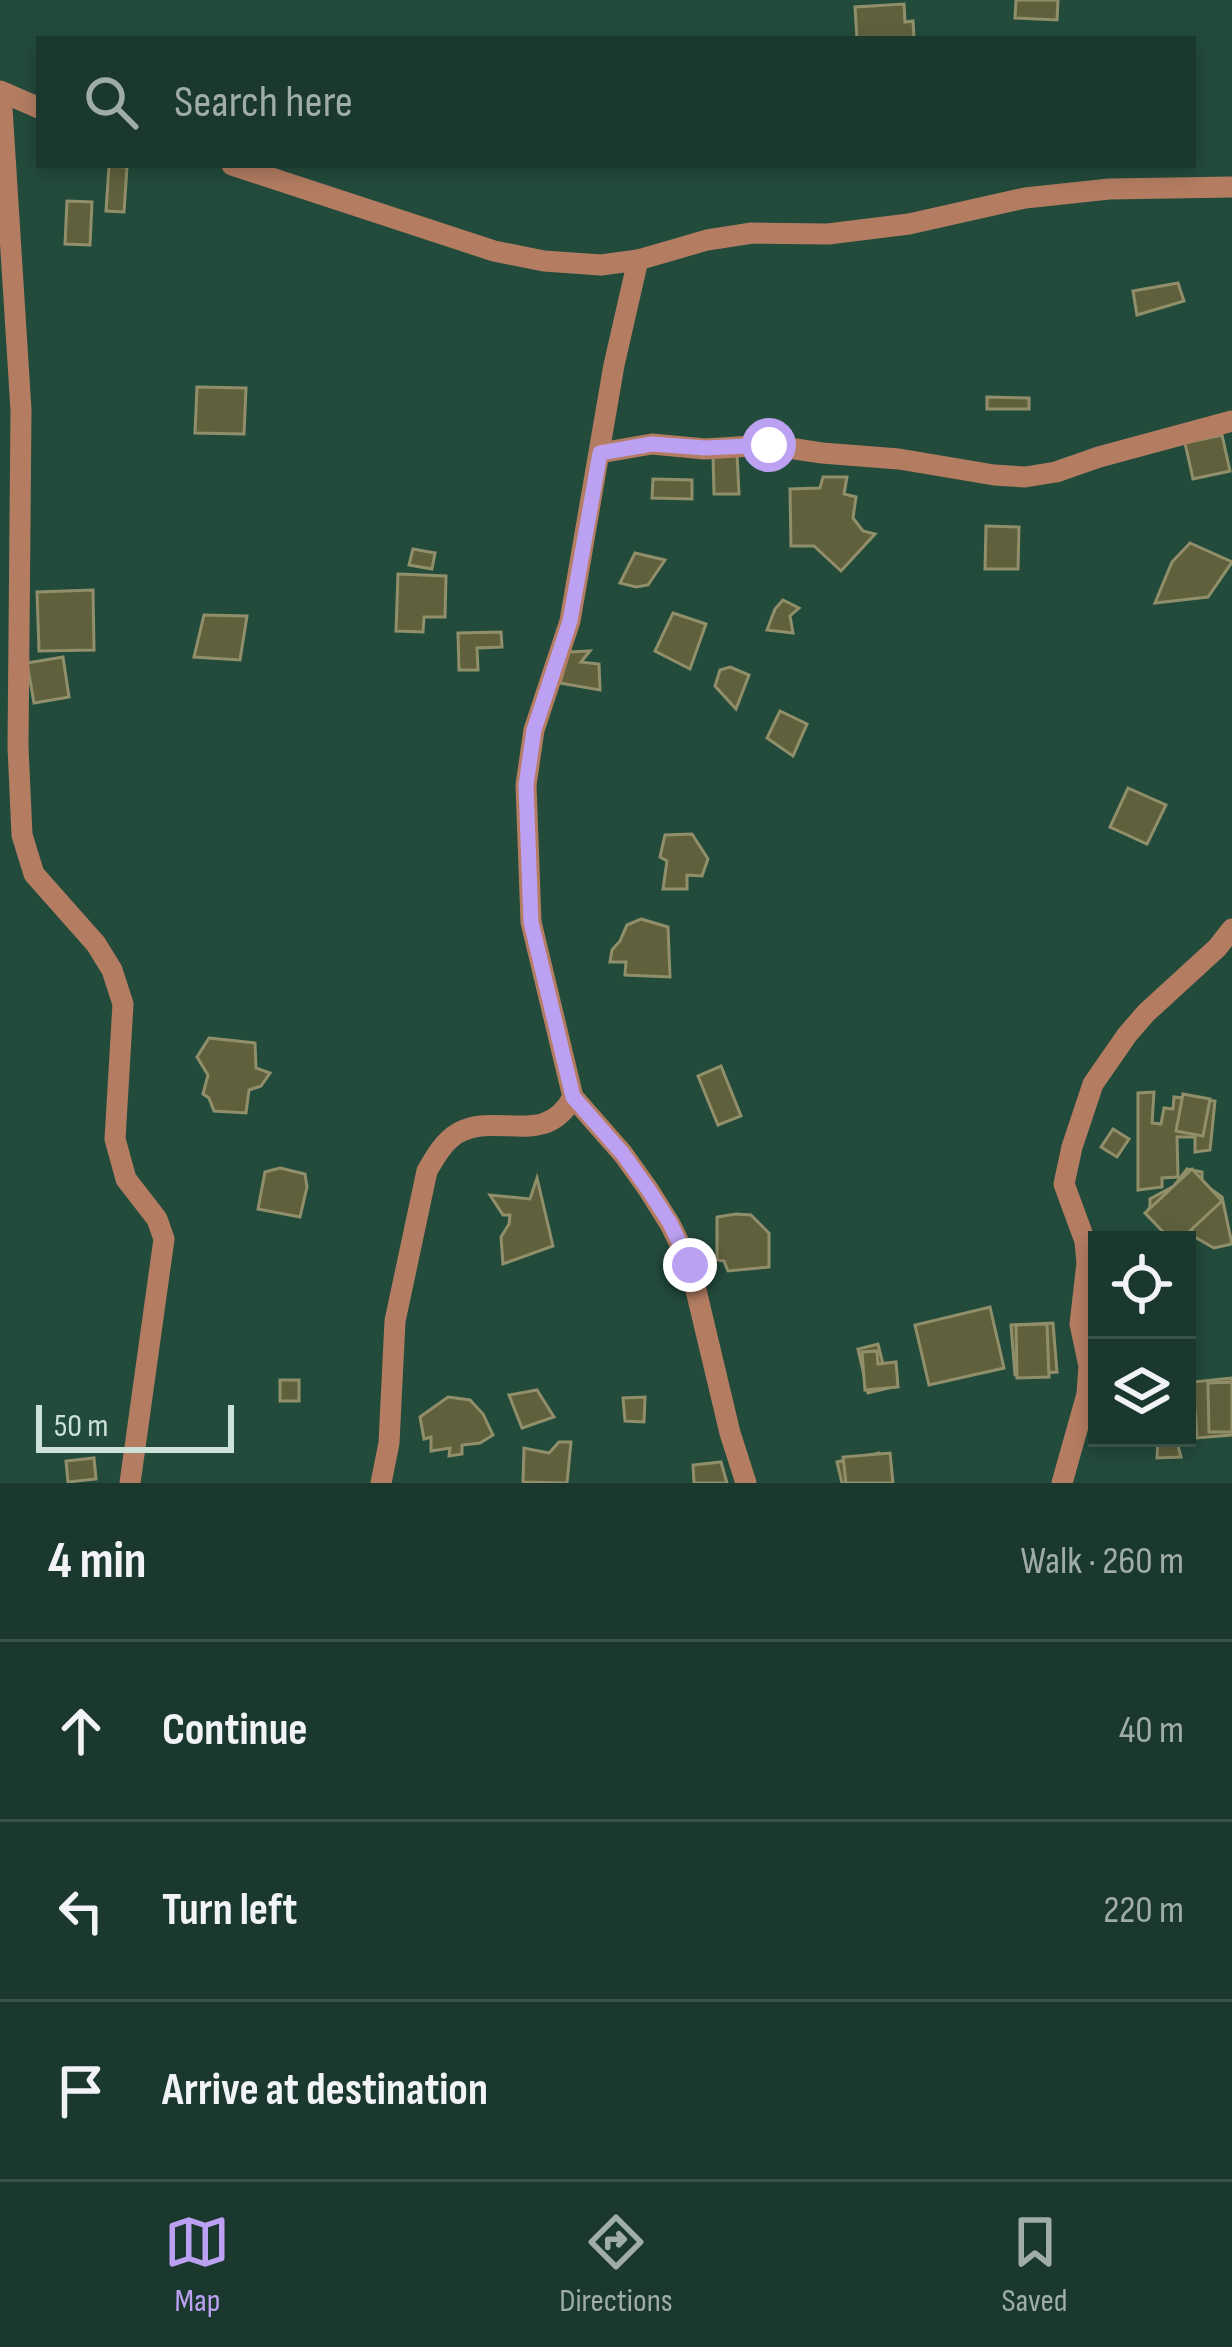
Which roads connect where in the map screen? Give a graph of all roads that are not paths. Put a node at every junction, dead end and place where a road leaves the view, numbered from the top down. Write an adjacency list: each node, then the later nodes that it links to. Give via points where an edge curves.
1 (1, 91): 2 (street); 10 (street, via 20,410 22,836 34,874 112,970 123,1004 115,1139 126,1179 164,1239)
2 (36, 107)
3 (241, 168): 5 (street, via 494,251 601,265)
4 (1232, 187): 5 (street, via 1025,198 909,224 707,240)
5 (638, 260): 7 (street)
6 (1232, 421): 7 (street, via 1025,477 759,445 652,444)
7 (600, 453): 9 (street, via 570,621 534,730 526,785 531,922)
8 (1232, 929): 13 (street, via 1127,1035 1093,1084 1072,1147 1064,1184 1085,1241 1080,1324 1089,1366)
9 (573, 1097): 11 (street, via 554,1121 458,1133 428,1171 395,1321); 12 (street, via 648,1189 690,1265)
10 (130, 1483)
11 (381, 1483)
12 (746, 1483)
13 (1062, 1483)

